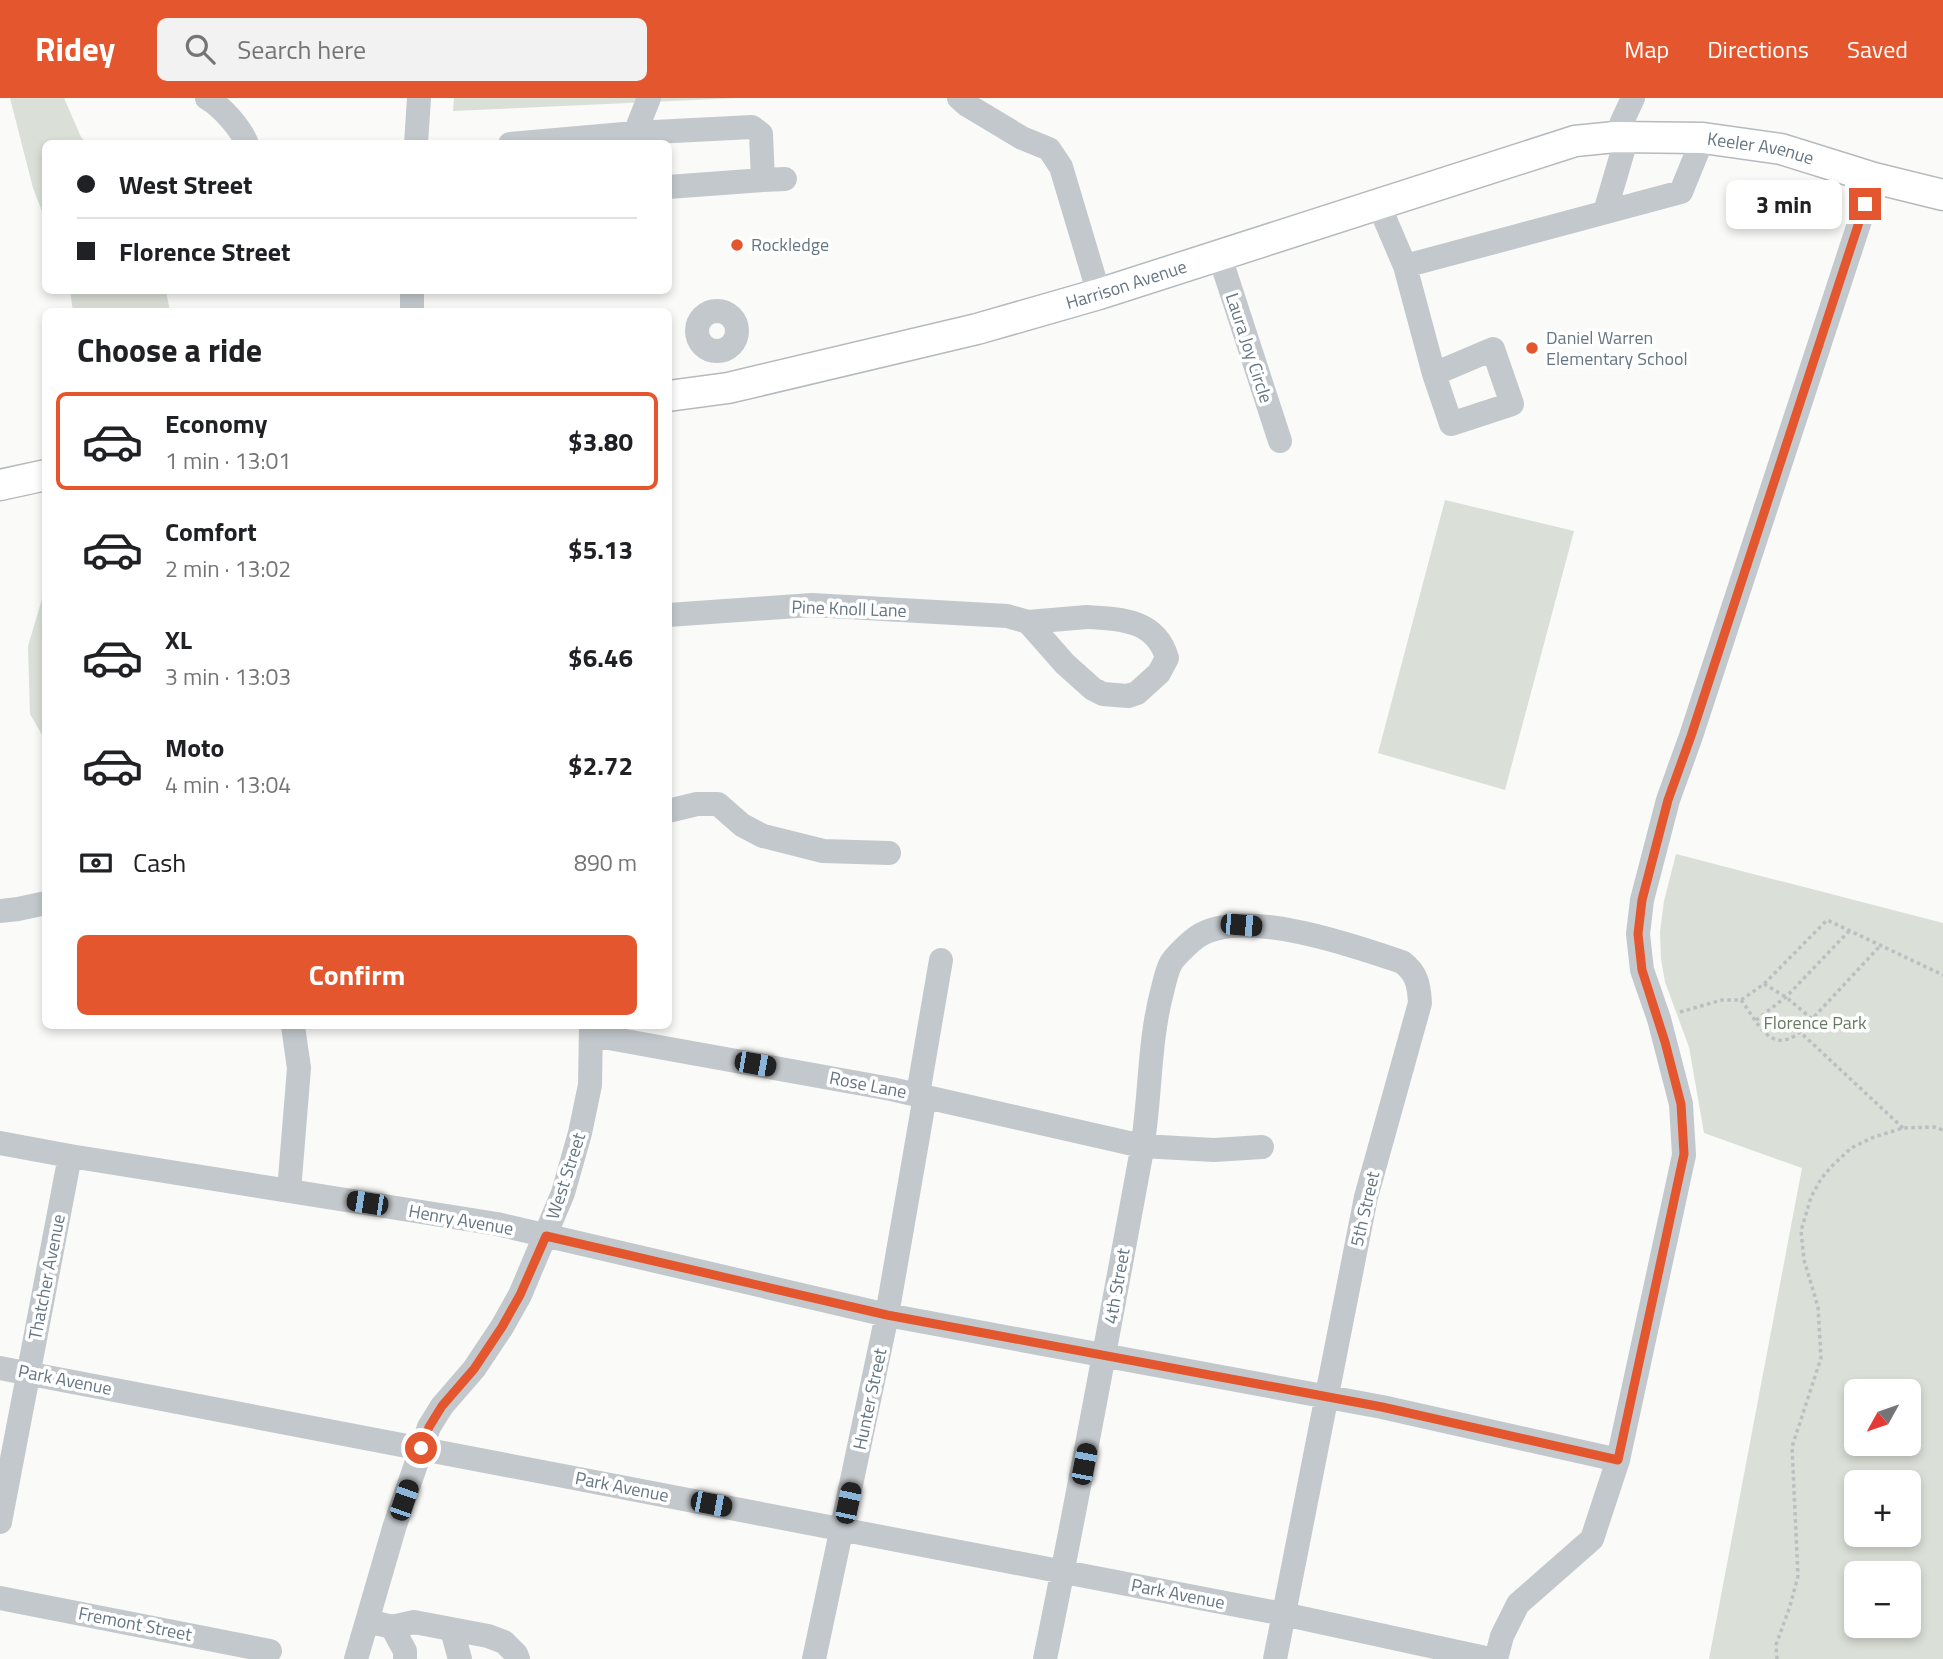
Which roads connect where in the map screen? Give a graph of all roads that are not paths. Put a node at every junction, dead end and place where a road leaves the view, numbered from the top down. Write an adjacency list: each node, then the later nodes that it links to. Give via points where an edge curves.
1 (206, 98): 9 (street)
2 (419, 98): 10 (street)
3 (649, 98): 6 (street)
4 (958, 98): 20 (street, via 1022,138 1049,149 1061,167)
5 (1633, 98): 7 (street)
6 (635, 133): 11 (street); 14 (street, via 752,127 761,134 774,180)
7 (1621, 137): 8 (main road, Keeler Avenue); 12 (main road, Keeler Avenue); 17 (street)
8 (1703, 138): 13 (main road, Keeler Avenue, via 1781,149); 17 (street, via 1681,192)
9 (246, 140)
10 (416, 140)
11 (555, 140)
12 (1575, 141): 16 (main road, Harrison Avenue)
13 (1874, 178): 15 (main road, Keeler Avenue); 51 (street, via 1668,800 1642,900 1638,934 1642,970 1681,1104 1684,1154)
14 (672, 187)
15 (1943, 195)
16 (1378, 203): 18 (main road, Harrison Avenue); 19 (street)
17 (1605, 212): 19 (street)
18 (1219, 254): 20 (main road, Harrison Avenue); 25 (street, Laura Joy Circle)
19 (1405, 266): 22 (street)
20 (1098, 294): 23 (main road, Harrison Avenue, via 977,329)
21 (718, 351): 23 (street)
22 (1434, 374)
23 (723, 388): 24 (main road, Harrison Avenue)
24 (672, 395)
25 (1280, 442)
26 (42, 476): 27 (main road)
27 (0, 485)
28 (672, 615): 29 (street, Pine Knoll Lane, via 812,605 1007,616)
29 (1028, 622): 29 (street, Pine Knoll Lane, via 1065,664 1103,694 1137,693 1159,673 1167,658 1151,630 1120,619)
30 (672, 810): 31 (street, via 718,804 763,836 823,851)
31 (888, 853)
32 (42, 904): 33 (street)
33 (0, 911)
34 (1210, 930): 40 (street, 4th Street, via 1171,962 1155,1027); 49 (street, 5th Street, via 1241,925 1280,928 1347,943 1402,962 1419,982 1420,1003 1366,1197)
35 (941, 960): 38 (street, Hunter Street)
36 (293, 1029): 43 (street, via 299,1068)
37 (592, 1030): 38 (street, Rose Lane); 44 (street, West Street, via 590,1085 580,1133)
38 (922, 1095): 40 (street, Rose Lane); 45 (street, Hunter Street)
39 (0, 1143): 42 (street, Henry Avenue)
40 (1142, 1146): 41 (street, Rose Lane); 46 (street, 4th Street)
41 (1262, 1147)
42 (70, 1156): 43 (street, Henry Avenue); 48 (street, Thatcher Avenue)
43 (289, 1191): 44 (street, Henry Avenue)
44 (546, 1236): 45 (street, Henry Avenue); 50 (street, West Street, via 502,1327 442,1406)
45 (887, 1315): 46 (street, Henry Avenue); 53 (street, Hunter Street)
46 (1105, 1356): 49 (street, Henry Avenue); 54 (street, 4th Street)
47 (0, 1368): 48 (street, Park Avenue)
48 (28, 1373): 50 (street, Park Avenue); 52 (street, Thatcher Avenue)
49 (1327, 1397): 51 (street, Henry Avenue); 56 (street, 5th Street)
50 (421, 1448): 53 (street, Park Avenue); 57 (street, West Street)
51 (1618, 1460): 69 (street, via 1592,1539 1518,1604)
52 (0, 1522)
53 (843, 1530): 54 (street, Park Avenue); 65 (street, Hunter Street)
54 (1063, 1573): 56 (street, Park Avenue); 66 (street, 4th Street)
55 (0, 1598): 60 (street, Fremont Street)
56 (1283, 1614): 67 (street, 5th Street); 68 (street, Park Avenue)
57 (367, 1621): 58 (street); 61 (street, West Street)
58 (392, 1628): 59 (street, via 414,1622); 62 (street)
59 (452, 1630): 63 (street); 64 (street, via 504,1642)
60 (271, 1651)
61 (356, 1659)
62 (405, 1659)
63 (460, 1659)
64 (518, 1659)
65 (814, 1659)
66 (1045, 1659)
67 (1275, 1659)
68 (1490, 1659)
69 (1496, 1659)

